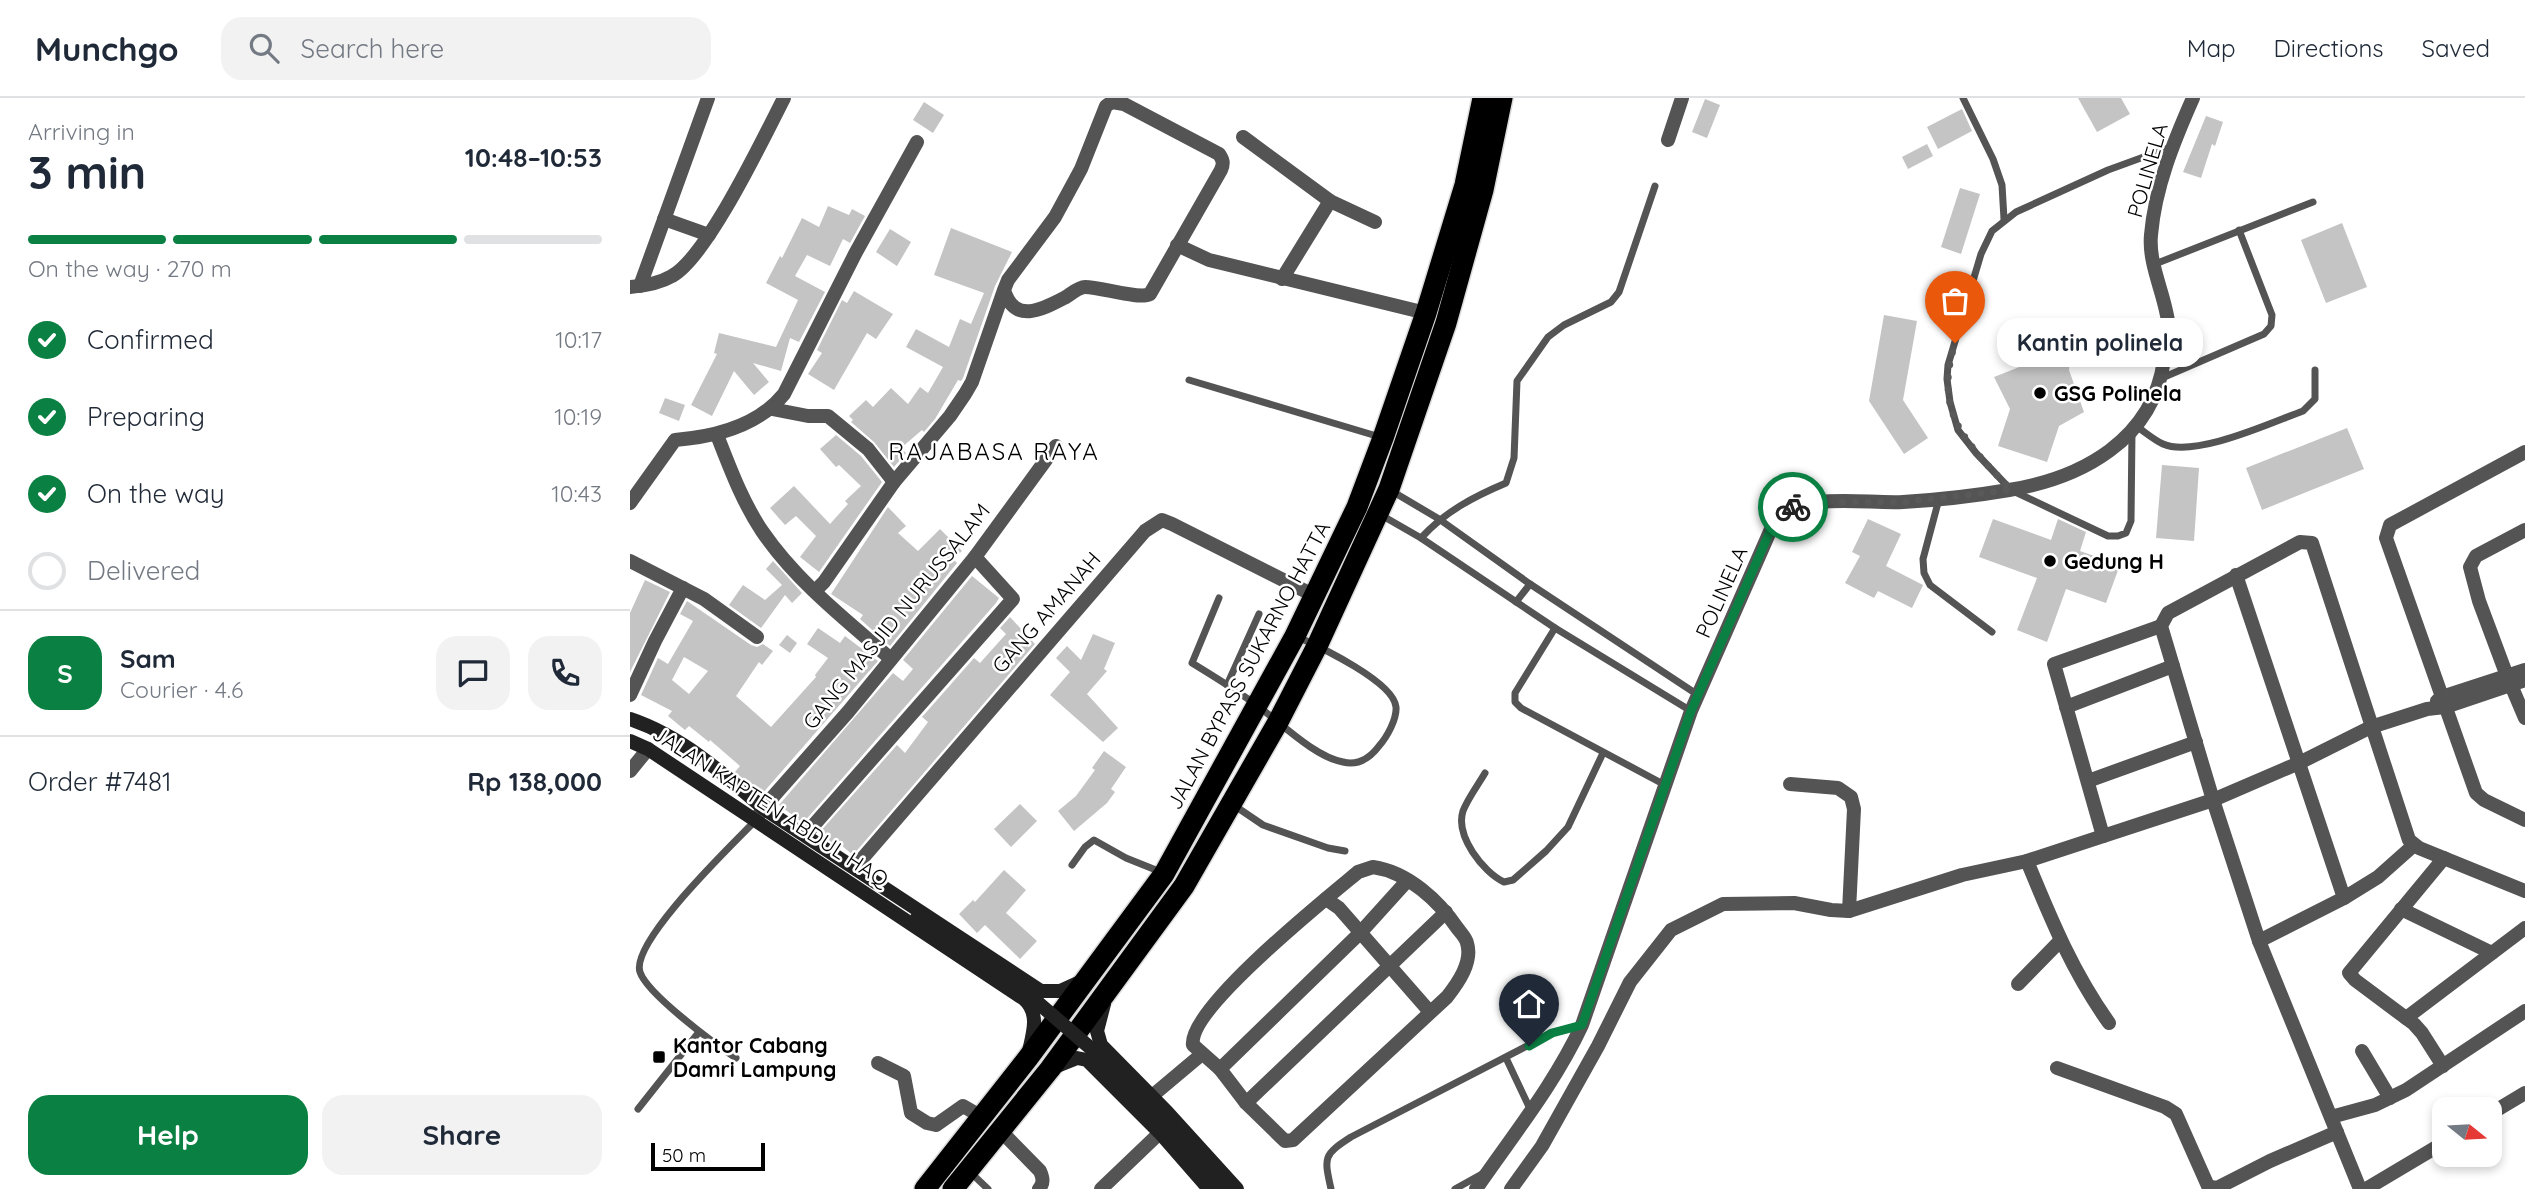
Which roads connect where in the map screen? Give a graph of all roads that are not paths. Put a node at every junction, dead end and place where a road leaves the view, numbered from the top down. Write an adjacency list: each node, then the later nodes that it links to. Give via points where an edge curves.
1 (708, 98): 15 (street)
2 (784, 98): 19 (street)
3 (1483, 98): 25 (highway, JALAN BYPASS SUKARNO HATTA, via 1465,185)
4 (1502, 98): 36 (highway, via 1446,323)
5 (1682, 98): 9 (street)
6 (1963, 98): 16 (lane, via 2002,185)
7 (2193, 98): 11 (street, POLINELA)
8 (1243, 137): 13 (street)
9 (1668, 140)
10 (918, 142): 29 (street)
11 (2172, 146): 16 (lane); 21 (street, POLINELA, via 2150,238)
12 (1655, 186): 41 (lane, via 1619,292 1611,302 1548,337 1517,381 1514,458 1506,483)
13 (1329, 201): 17 (street); 22 (street)
14 (2313, 202): 18 (lane)
15 (664, 219): 19 (street); 23 (street)
16 (2004, 219): 37 (lane, via 1981,254 1947,379 1958,430)
17 (1375, 222)
18 (2239, 230): 21 (lane); 27 (lane, via 2272,315 2271,326 2264,334)
19 (709, 235): 23 (street, via 672,276)
20 (1177, 245): 22 (street, via 1209,260); 24 (street, via 1145,297 1083,287 1024,312 1008,302); 24 (street, via 1221,170 1222,158 1131,107 1112,102 1106,106 1081,169 1055,217)
21 (2155, 264): 27 (street, POLINELA, via 2169,330)
22 (1282, 279): 25 (street)
23 (635, 287)
24 (1004, 290): 35 (street, via 972,382 950,416)
25 (1426, 313): 32 (highway, JALAN BYPASS SUKARNO HATTA)
26 (2315, 370): 30 (lane, via 2315,399 2303,411 2201,447 2164,445)
27 (2162, 378): 30 (street, POLINELA)
28 (1189, 380): 32 (lane)
29 (772, 409): 31 (street); 35 (street, via 828,416 868,449)
30 (2134, 429): 37 (street, POLINELA, via 2110,453 2090,464); 37 (lane, via 2131,521 2122,535 2108,536)
31 (717, 435): 39 (street, via 675,440); 49 (street, via 740,494 763,532)
32 (1383, 438): 50 (highway, JALAN BYPASS SUKARNO HATTA)
33 (1056, 446): 44 (street, GANG MASJID NURUSSALAM)
34 (2525, 452): 67 (street, via 2387,530)
35 (894, 482): 49 (street)
36 (1389, 489): 40 (highway); 41 (lane)
37 (2011, 490): 38 (street, POLINELA)
38 (1940, 498): 56 (lane, via 1923,559 1924,573 1930,585); 66 (street, POLINELA, via 1816,502 1782,514 1775,520)
39 (630, 503)
40 (1379, 513): 43 (lane); 59 (highway)
41 (1439, 519): 43 (lane); 47 (lane)
42 (2525, 530): 63 (street, via 2476,556 2470,567 2479,601)
43 (1422, 538): 52 (lane)
44 (975, 557): 60 (street, GANG MASJID NURUSSALAM); 89 (street, via 1013,599)
45 (630, 561): 48 (street)
46 (2236, 575): 54 (street, via 2168,613); 74 (street, via 2300,542 2312,543); 79 (street)
47 (1530, 584): 52 (lane); 66 (lane)
48 (683, 588): 58 (street); 65 (street)
49 (815, 591): 60 (street)
50 (1315, 596): 57 (highway, JALAN BYPASS SUKARNO HATTA); 96 (street, GANG AMANAH, via 1171,524 1156,523)
51 (1219, 598): 64 (lane, via 1192,663)
52 (1516, 603): 55 (lane)
53 (1259, 614): 64 (lane)
54 (2161, 626): 61 (street); 69 (street, via 2054,664)
55 (1555, 628): 70 (lane); 78 (lane, via 1515,693 1515,702)
56 (1992, 632)
57 (1295, 636): 59 (lane); 68 (highway, JALAN BYPASS SUKARNO HATTA)
58 (757, 637)
59 (1317, 646): 73 (highway); 73 (lane, via 1345,659 1390,693 1396,709 1387,734 1363,761 1342,762 1306,744)
60 (891, 659): 87 (street, GANG MASJID NURUSSALAM)
61 (2173, 666): 69 (street); 76 (street)
62 (2525, 670): 63 (street)
63 (2514, 681): 67 (street); 71 (street)
64 (1227, 685): 68 (lane)
65 (630, 695)
66 (1698, 695): 70 (street, POLINELA)
67 (2444, 702): 74 (street); 88 (street, via 2476,793)
68 (1259, 706): 73 (lane); 97 (highway, JALAN BYPASS SUKARNO HATTA)
69 (2066, 707): 82 (street)
70 (1691, 711): 84 (street, POLINELA)
71 (2525, 718)
72 (630, 719): 87 (street, JALAN KAPTEN ABDUL HAQ, via 673,738 723,773)
73 (1278, 722): 86 (highway)
74 (2371, 727): 79 (street); 91 (street)
75 (630, 741): 77 (street, JALAN KAPTEN ABDUL HAQ)
76 (2196, 742): 82 (street); 85 (street)
77 (648, 749): 80 (street); 87 (street, JALAN KAPTEN ABDUL HAQ)
78 (1603, 752): 81 (lane, via 1568,827 1513,880 1504,882 1478,859 1461,824 1463,811); 84 (lane)
79 (2299, 763): 85 (street); 101 (street)
80 (630, 771)
81 (1485, 773)
82 (2088, 781): 90 (street)
83 (1790, 784): 106 (street, via 1838,788 1851,797)
84 (1665, 785): 123 (street, POLINELA)
85 (2213, 800): 90 (street); 111 (street)
86 (1231, 804): 92 (lane, via 1263,825); 117 (highway, via 1184,886)
87 (759, 815): 89 (street, JALAN KAPTEN ABDUL HAQ); 103 (street, JALAN KAPTEN ABDUL HAQ); 124 (lane, via 670,911 649,938 639,961 640,972 652,989)
88 (2525, 820)
89 (805, 835): 96 (street, JALAN KAPTEN ABDUL HAQ)
90 (2103, 836): 94 (street)
91 (2414, 845): 93 (street); 101 (street, via 2378,877)
92 (1345, 851)
93 (2444, 858): 99 (street); 105 (street)
94 (2027, 861): 106 (street, via 1962,875); 110 (street)
95 (1072, 865): 97 (lane, via 1094,840)
96 (855, 867): 100 (street, JALAN KAPTEN ABDUL HAQ)
97 (1164, 874): 114 (highway, JALAN BYPASS SUKARNO HATTA)
98 (1407, 881): 102 (street, via 1373,867 1358,872); 107 (street); 109 (street)
99 (2525, 891)
100 (896, 894): 104 (street, JALAN KAPTEN ABDUL HAQ); 115 (street, JALAN KAPTEN ABDUL HAQ)
101 (2344, 898): 111 (street)
102 (1326, 899): 109 (street); 127 (street, via 1214,1003 1192,1039)
103 (888, 908): 104 (street, JALAN KAPTEN ABDUL HAQ); 118 (street, JALAN KAPTEN ABDUL HAQ)
104 (903, 909): 159 (street, JALAN KAPTEN ABDUL HAQ, bridge, via 1021,988 1117,1071)
105 (2401, 909): 112 (street); 121 (street, via 2349,973)
106 (1849, 911): 164 (street, via 1794,903 1723,904 1671,930 1630,982 1542,1146)
107 (1446, 912): 113 (street); 119 (street, via 1468,942 1468,956 1458,983)
108 (2525, 928): 112 (street)
109 (1360, 933): 113 (street); 136 (street)
110 (2060, 941): 116 (street); 122 (street)
111 (2259, 941): 145 (street)
112 (2492, 953): 121 (street)
113 (1390, 966): 119 (street); 140 (street)
114 (1089, 976): 115 (street, JALAN KAPTEN ABDUL HAQ, via 1060,991 1041,991); 129 (highway, JALAN BYPASS SUKARNO HATTA)
115 (1026, 981): 118 (street, via 1028,991)
116 (2018, 984)
117 (1108, 990): 126 (street, via 1097,1031); 135 (highway)
118 (1017, 994): 129 (street, JALAN KAPTEN ABDUL HAQ, via 1034,1012)
119 (1430, 1012): 140 (street, via 1293,1140 1281,1139)
120 (2525, 1012): 132 (street)
121 (2406, 1018): 132 (street, via 2422,1033)
122 (2109, 1023)
123 (1582, 1025): 130 (lane, via 1552,1033); 143 (street, POLINELA, via 1565,1062)
124 (699, 1032): 128 (lane); 142 (lane)
125 (2362, 1051): 139 (street)
126 (1108, 1052): 133 (street, via 1096,1052 1092,1059); 138 (street)
127 (1202, 1054): 136 (street); 138 (street)
128 (736, 1058)
129 (1028, 1058): 144 (highway, JALAN BYPASS SUKARNO HATTA)
130 (1506, 1058): 143 (lane); 161 (lane, via 1328,1152 1325,1162)
131 (878, 1063): 144 (street, via 904,1076 911,1112 927,1124 936,1125 963,1106)
132 (2443, 1066): 139 (street)
133 (1095, 1067): 135 (street, via 1077,1058); 149 (street)
134 (2057, 1068): 148 (street, via 2176,1114 2212,1188)
135 (1050, 1069): 147 (highway)
136 (1220, 1069): 140 (street)
137 (2525, 1093): 141 (street)
138 (1152, 1097): 146 (street)
139 (2390, 1098): 145 (street)
140 (1246, 1103)
141 (2502, 1107)
142 (638, 1109)
143 (1532, 1112): 152 (street, POLINELA)
144 (982, 1117): 153 (highway, JALAN BYPASS SUKARNO HATTA)
145 (2331, 1118): 148 (street)
146 (1175, 1120): 149 (street); 160 (street)
147 (1000, 1130): 151 (highway); 156 (street, via 1040,1171)
148 (2337, 1132): 165 (street)
149 (1160, 1133): 157 (street); 158 (street)
150 (2432, 1150): 166 (street)
151 (968, 1171): 154 (highway); 155 (lane)
152 (1488, 1171): 162 (lane); 163 (street, POLINELA)
153 (926, 1189)
154 (953, 1189)
155 (988, 1189)
156 (1039, 1189)
157 (1101, 1189)
158 (1209, 1189)
159 (1224, 1189)
160 (1237, 1189)
161 (1331, 1189)
162 (1455, 1189)
163 (1476, 1189)
164 (1511, 1189)
165 (2360, 1189)
166 (2366, 1189)

